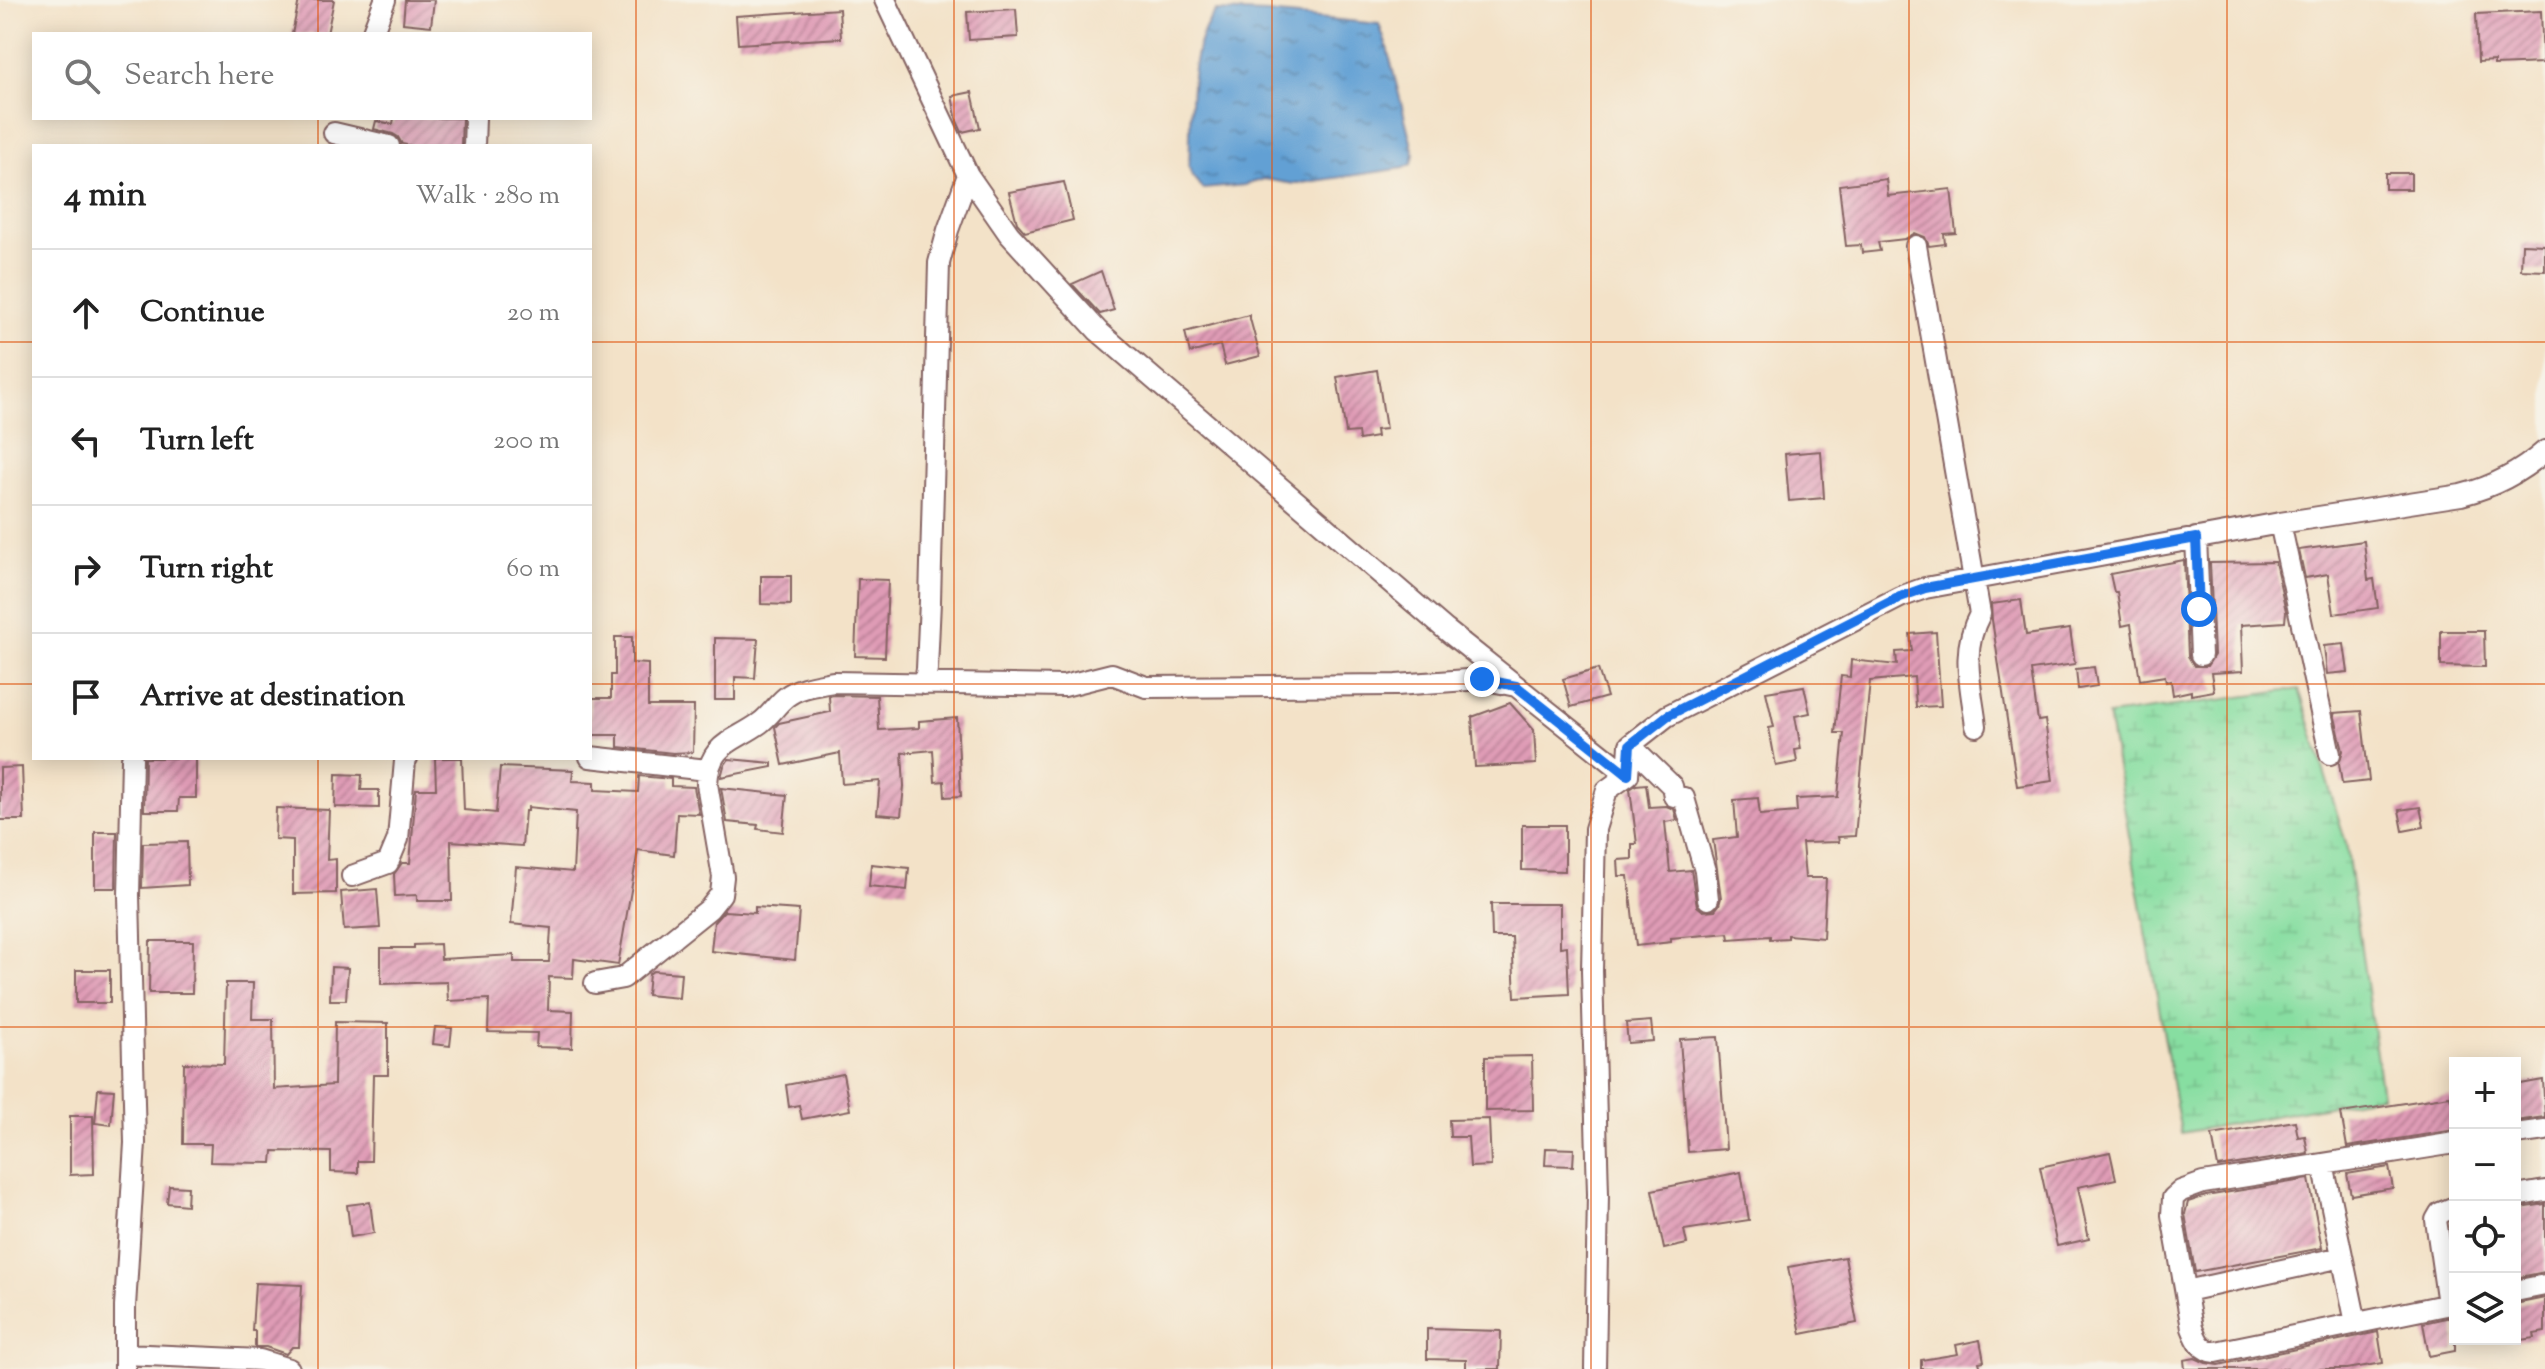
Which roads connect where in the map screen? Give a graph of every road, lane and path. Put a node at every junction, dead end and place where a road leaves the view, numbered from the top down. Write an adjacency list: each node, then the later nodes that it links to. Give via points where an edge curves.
1 (385, 0): 3 (street)
2 (885, 0): 8 (street)
3 (373, 32)
4 (475, 120): 7 (street)
5 (334, 132): 6 (street)
6 (381, 144)
7 (474, 144)
8 (968, 175): 15 (street, via 939,263); 16 (street, via 1009,234 1098,331)
9 (1916, 246): 13 (street)
10 (2545, 451): 11 (street, via 2509,477 2473,492)
11 (2280, 523): 12 (street); 19 (street)
12 (2196, 538): 13 (street); 14 (street)
13 (1974, 578): 17 (street, via 1980,614 1967,655); 18 (street, via 1900,597 1667,716)
14 (2201, 655)
15 (924, 684): 16 (street, via 1064,686 1112,674 1146,687 1482,679); 23 (street, via 833,682 799,690 762,722 719,748)
16 (1516, 686): 24 (street)
17 (1976, 726)
18 (1630, 745): 24 (street); 26 (street, via 1672,786 1674,796 1684,798)
19 (2330, 754)
20 (592, 757): 23 (street)
21 (132, 760): 42 (street, via 129,895 135,1143)
22 (406, 760): 25 (street, via 398,839 388,863)
23 (707, 770): 27 (street, via 721,894 623,978)
24 (1628, 775): 44 (street, via 1607,790 1595,829)
25 (352, 876)
26 (1708, 899)
27 (595, 983)
28 (2545, 1130): 29 (street)
29 (2521, 1133)
30 (2449, 1144): 31 (street)
31 (2323, 1164): 35 (street); 39 (street, via 2203,1183 2173,1198)
32 (2545, 1191): 33 (street)
33 (2521, 1195)
34 (2449, 1209): 37 (street, via 2436,1220)
35 (2342, 1257): 39 (street); 41 (street)
36 (2545, 1285): 38 (street)
37 (2449, 1288)
38 (2521, 1290)
39 (2186, 1291): 41 (street, via 2192,1328 2207,1351)
40 (2449, 1305): 41 (street)
41 (2356, 1323)
42 (125, 1362): 43 (street, via 260,1360)
43 (289, 1369)
44 (1595, 1369)

